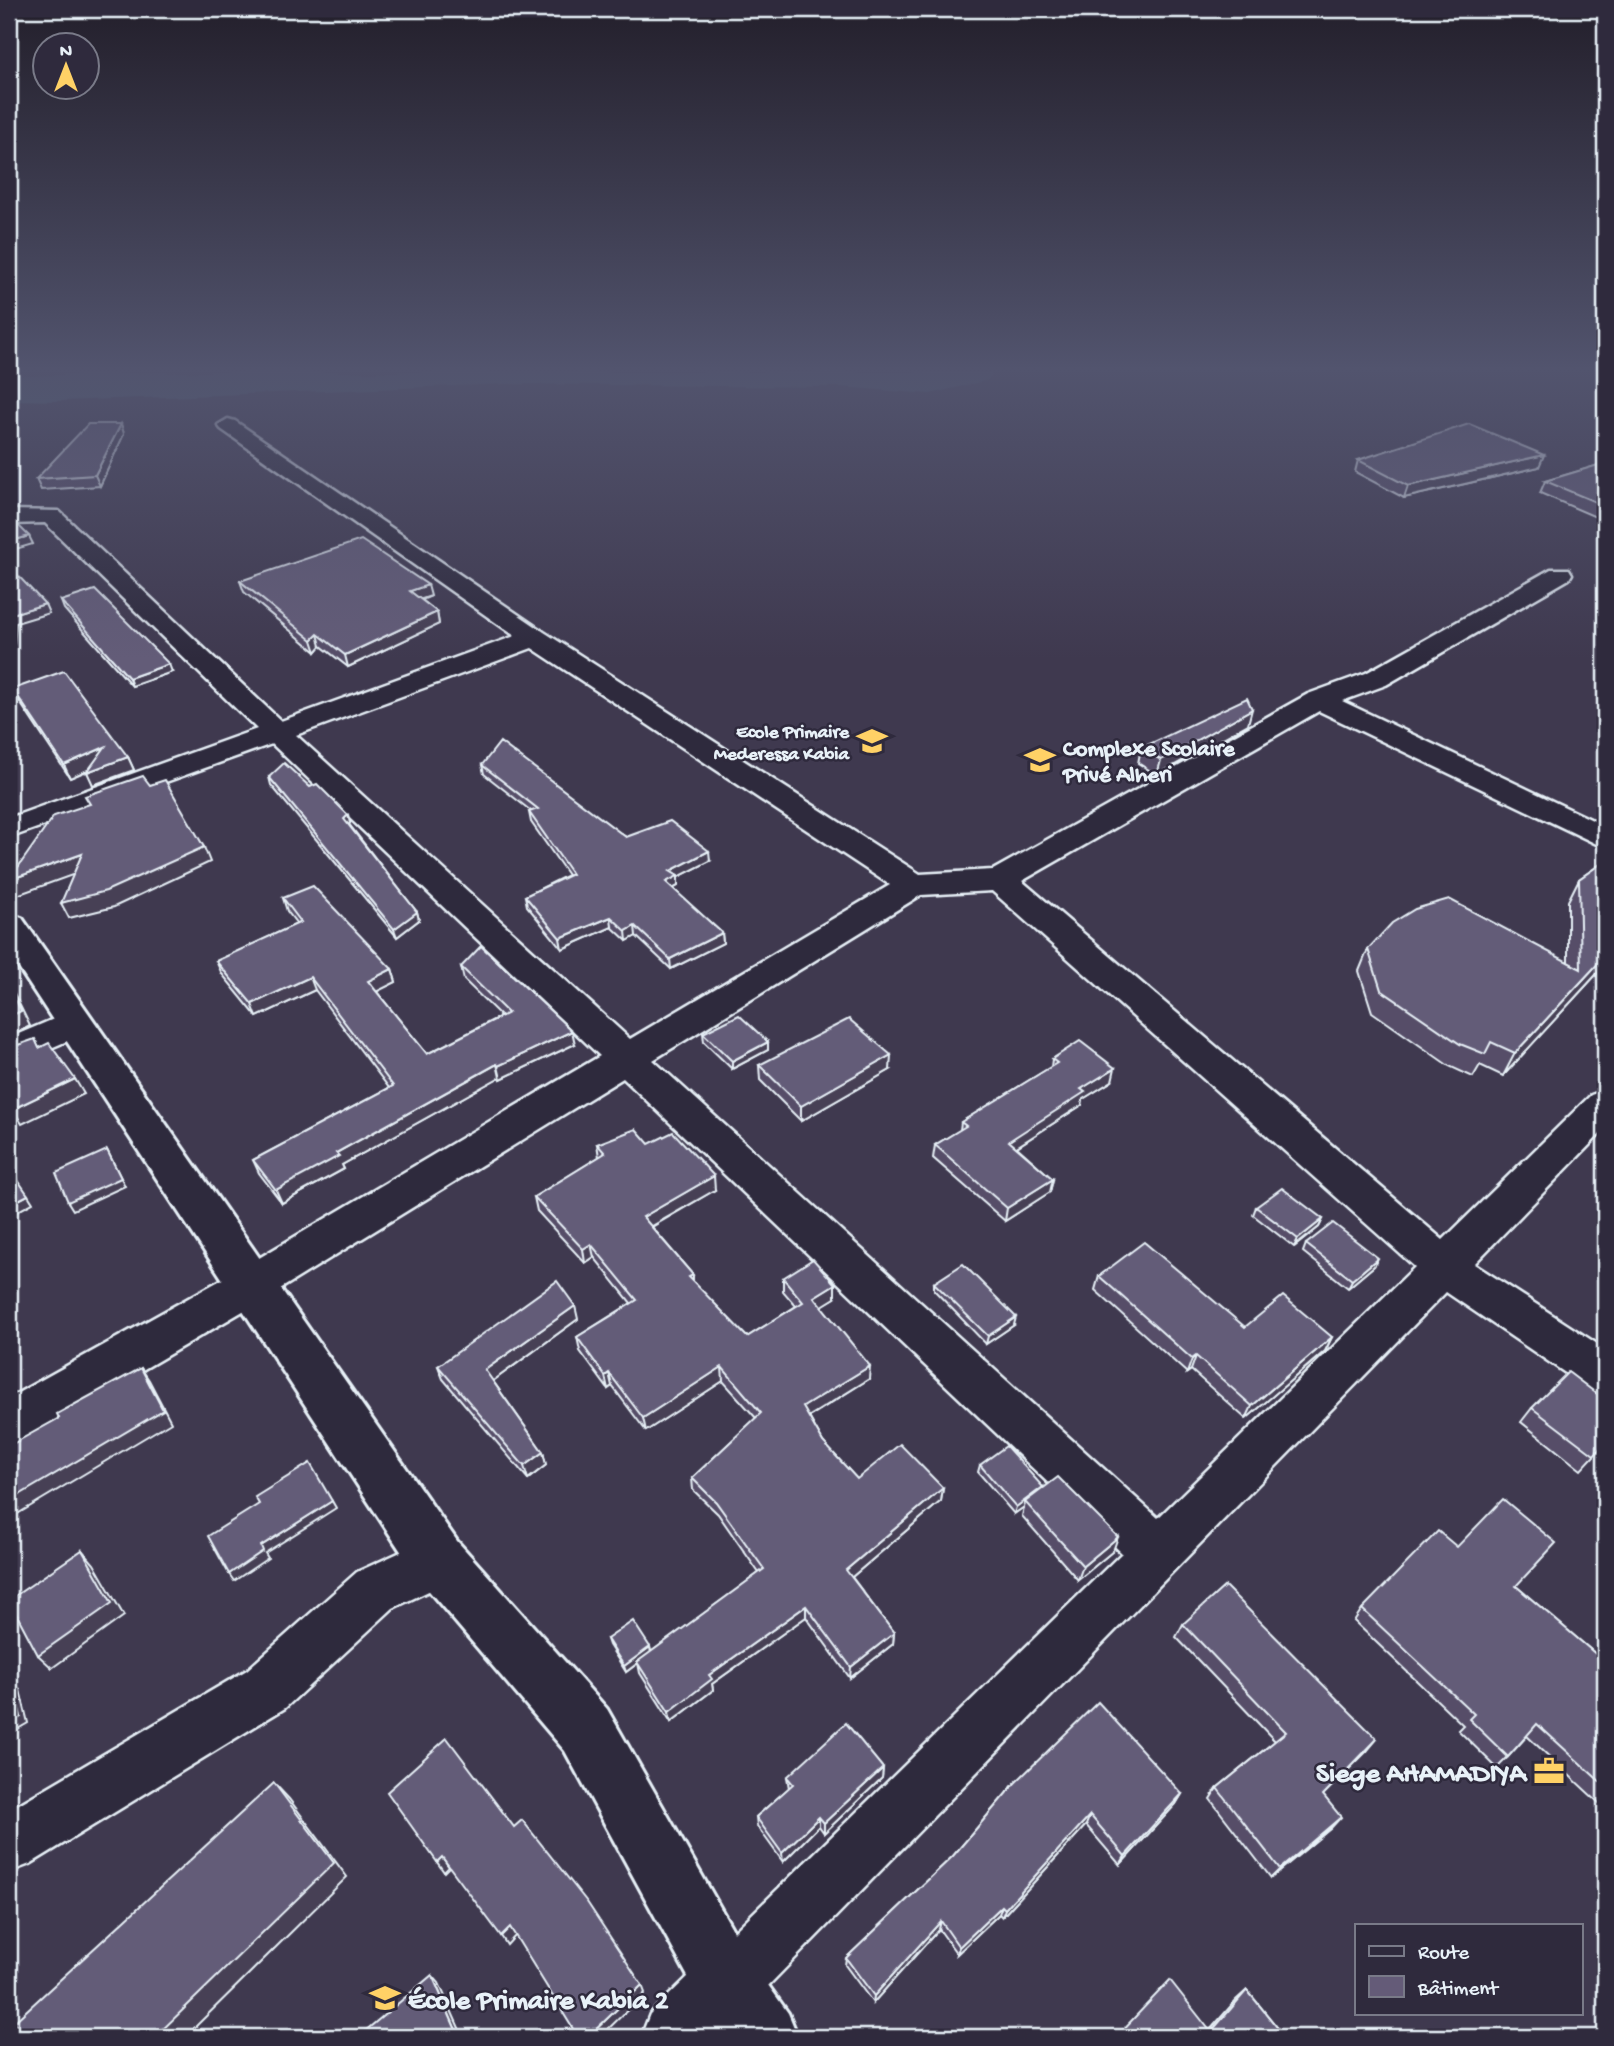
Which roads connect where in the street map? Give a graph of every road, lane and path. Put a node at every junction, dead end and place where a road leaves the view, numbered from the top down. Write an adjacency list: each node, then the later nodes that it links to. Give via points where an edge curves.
1 (289, 467): 4 (street)
2 (9, 517): 6 (street, via 51,516)
3 (1560, 574): 5 (street, via 1376,679)
4 (535, 638): 6 (street); 10 (street)
5 (1318, 700): 8 (street); 9 (street)
6 (276, 732): 7 (street); 14 (street)
7 (9, 830)
8 (1605, 838)
9 (1000, 880): 10 (street); 16 (street)
10 (914, 885): 14 (street)
11 (9, 926): 12 (street)
12 (75, 1023): 13 (street); 17 (street)
13 (9, 1053)
14 (626, 1058): 17 (street); 20 (street)
15 (1605, 1105): 16 (street)
16 (1444, 1267): 18 (street); 20 (street)
17 (252, 1284): 19 (street); 21 (street)
18 (1605, 1374)
19 (9, 1423)
20 (1158, 1553): 23 (street)
21 (438, 1560): 22 (street, via 375,1590 266,1689); 23 (street, via 586,1730)
22 (9, 1843)
23 (727, 1983): 24 (street); 25 (street)
24 (673, 2037)
25 (764, 2037)

